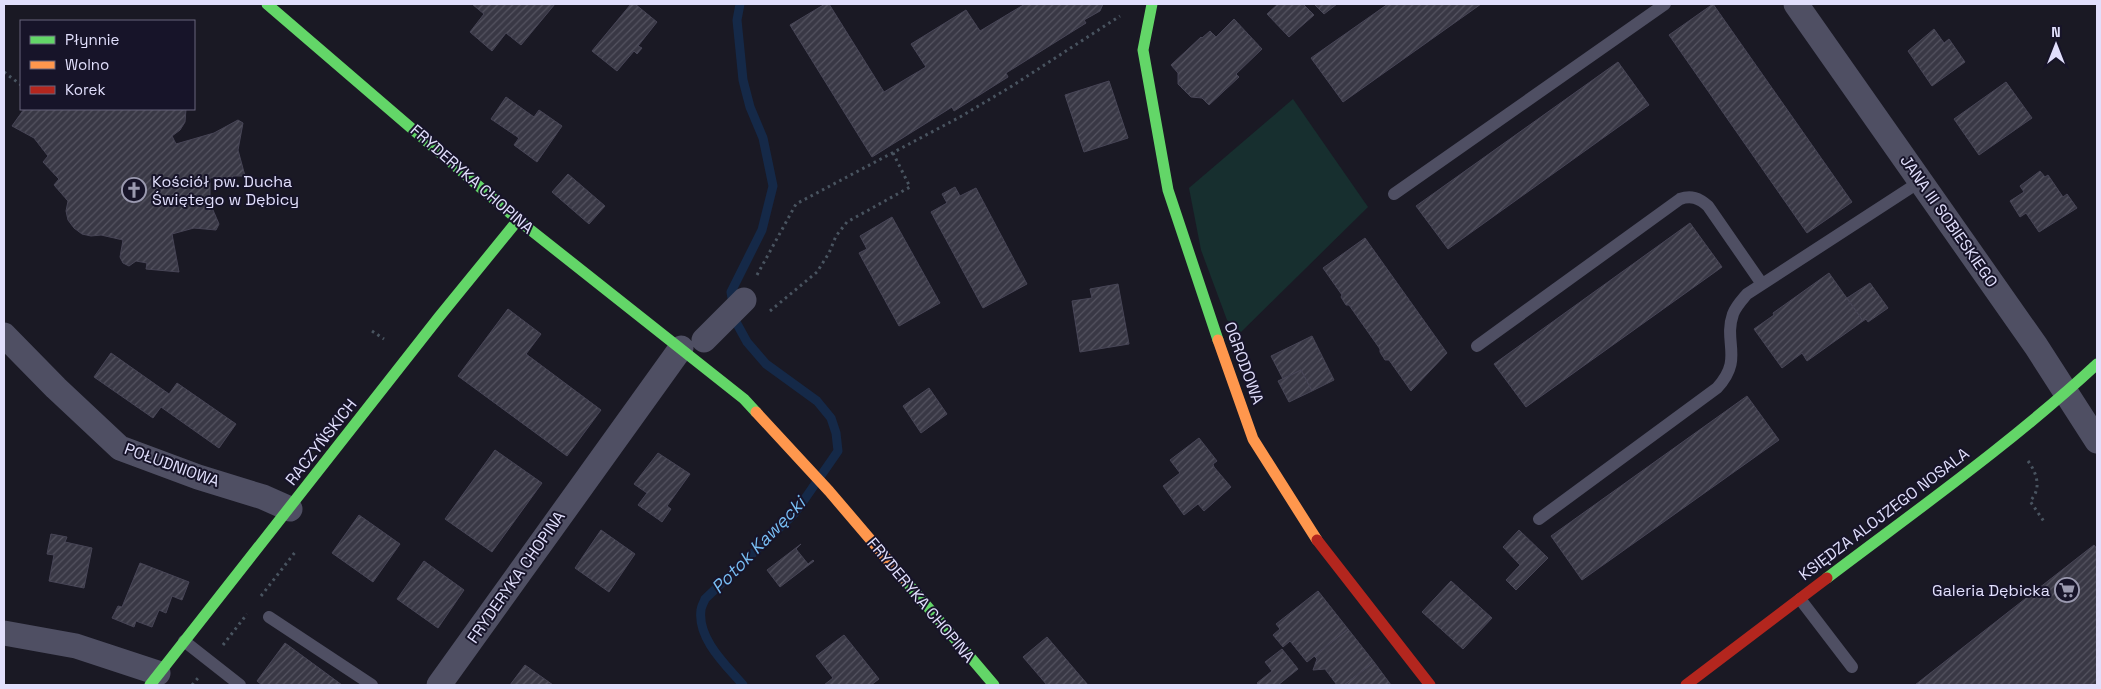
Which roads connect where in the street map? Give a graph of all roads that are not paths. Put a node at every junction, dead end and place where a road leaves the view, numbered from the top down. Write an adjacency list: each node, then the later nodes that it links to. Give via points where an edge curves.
1 (267, 4): 7 (street, FRYDERYKA CHOPINA)
2 (1152, 4): 28 (street, OGRODOWA, via 1142,50 1168,190 1253,438 1318,541)
3 (1665, 4): 6 (lane)
4 (1796, 4): 5 (street, JANA III SOBIESKIEGO)
5 (1921, 181): 8 (lane); 14 (street, JANA III SOBIESKIEGO)
6 (1394, 194)
7 (518, 220): 11 (street, FRYDERYKA CHOPINA); 16 (street, RACZYŃSKICH, via 439,316)
8 (1762, 284): 12 (lane, via 1708,206 1695,197 1687,197); 17 (lane, via 1747,294 1733,312 1731,368 1726,379)
9 (744, 300): 11 (street)
10 (4, 335): 16 (street, POŁUDNIOWA, via 120,448)
11 (700, 339): 26 (street, FRYDERYKA CHOPINA); 27 (street, FRYDERYKA CHOPINA, via 744,399 829,491)
12 (1477, 346)
13 (2097, 364): 14 (street, KSIĘDZA ALOJZEGO NOSALA)
14 (2066, 393): 15 (street, JANA III SOBIESKIEGO); 18 (street, KSIĘDZA ALOJZEGO NOSALA)
15 (2097, 440)
16 (290, 509): 21 (street, RACZYŃSKICH)
17 (1539, 519)
18 (1800, 599): 22 (lane); 29 (street, KSIĘDZA ALOJZEGO NOSALA)
19 (269, 617): 25 (lane)
20 (4, 633): 23 (street, via 76,646)
21 (184, 641): 23 (street, RACZYŃSKICH); 24 (lane)
22 (1852, 667)
23 (154, 679)
24 (240, 685)
25 (372, 685)
26 (439, 685)
27 (994, 685)
28 (1430, 685)
29 (1686, 685)

